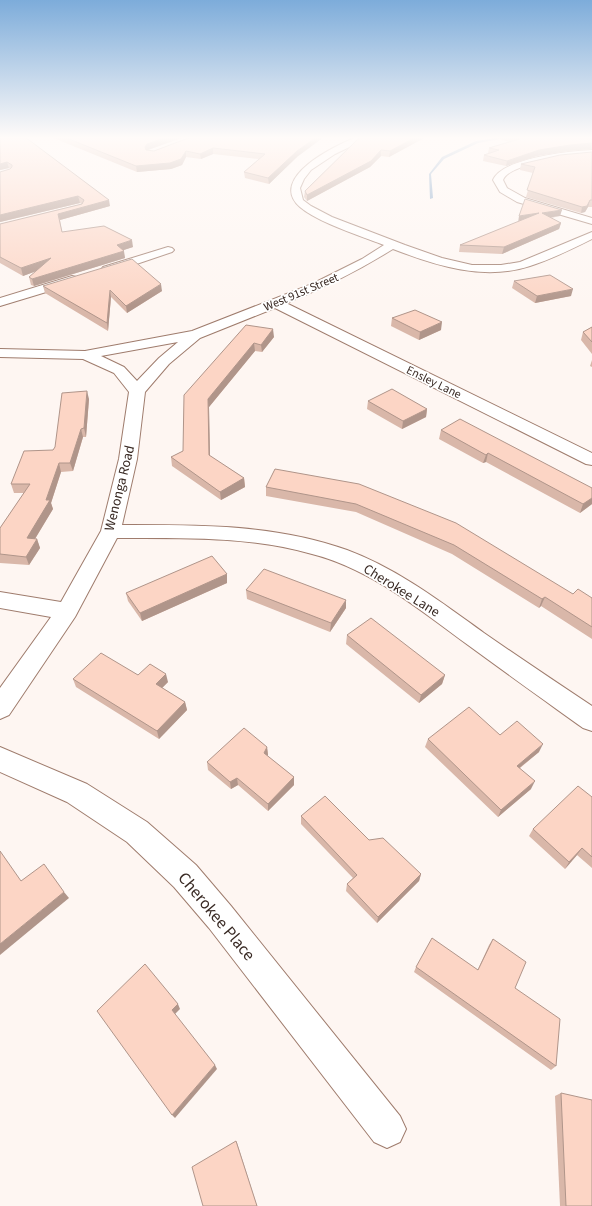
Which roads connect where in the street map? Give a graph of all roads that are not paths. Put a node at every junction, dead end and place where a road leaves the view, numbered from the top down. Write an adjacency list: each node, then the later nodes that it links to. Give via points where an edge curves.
1 (296, 193): 5 (street, via 299,202 310,210)
2 (509, 193): 3 (street, via 521,200)
3 (592, 221)
4 (592, 235): 5 (street, via 527,264 501,269 455,265)
5 (393, 244): 10 (street, West 91st Street, via 341,275)
6 (168, 250): 7 (street)
7 (95, 273)
8 (80, 278): 9 (street)
9 (0, 302)
10 (275, 303): 11 (street, West 91st Street); 15 (street, Ensley Lane)
11 (195, 335): 13 (street, West 91st Street); 14 (street, via 164,361)
12 (0, 353): 13 (street, West 91st Street)
13 (85, 355): 14 (street, via 119,370)
14 (137, 390): 16 (street, Wenonga Road, via 128,459)
15 (592, 460)
16 (111, 531): 18 (street, Wenonga Road); 20 (street, Cherokee Lane, via 250,535 285,540 351,559 375,570 422,601)
17 (0, 600): 18 (street)
18 (67, 611): 19 (street, Wenonga Road)
19 (0, 708)
20 (592, 720)
21 (0, 759): 22 (street, Cherokee Place, via 76,793 137,832 185,876)
22 (387, 1129)

